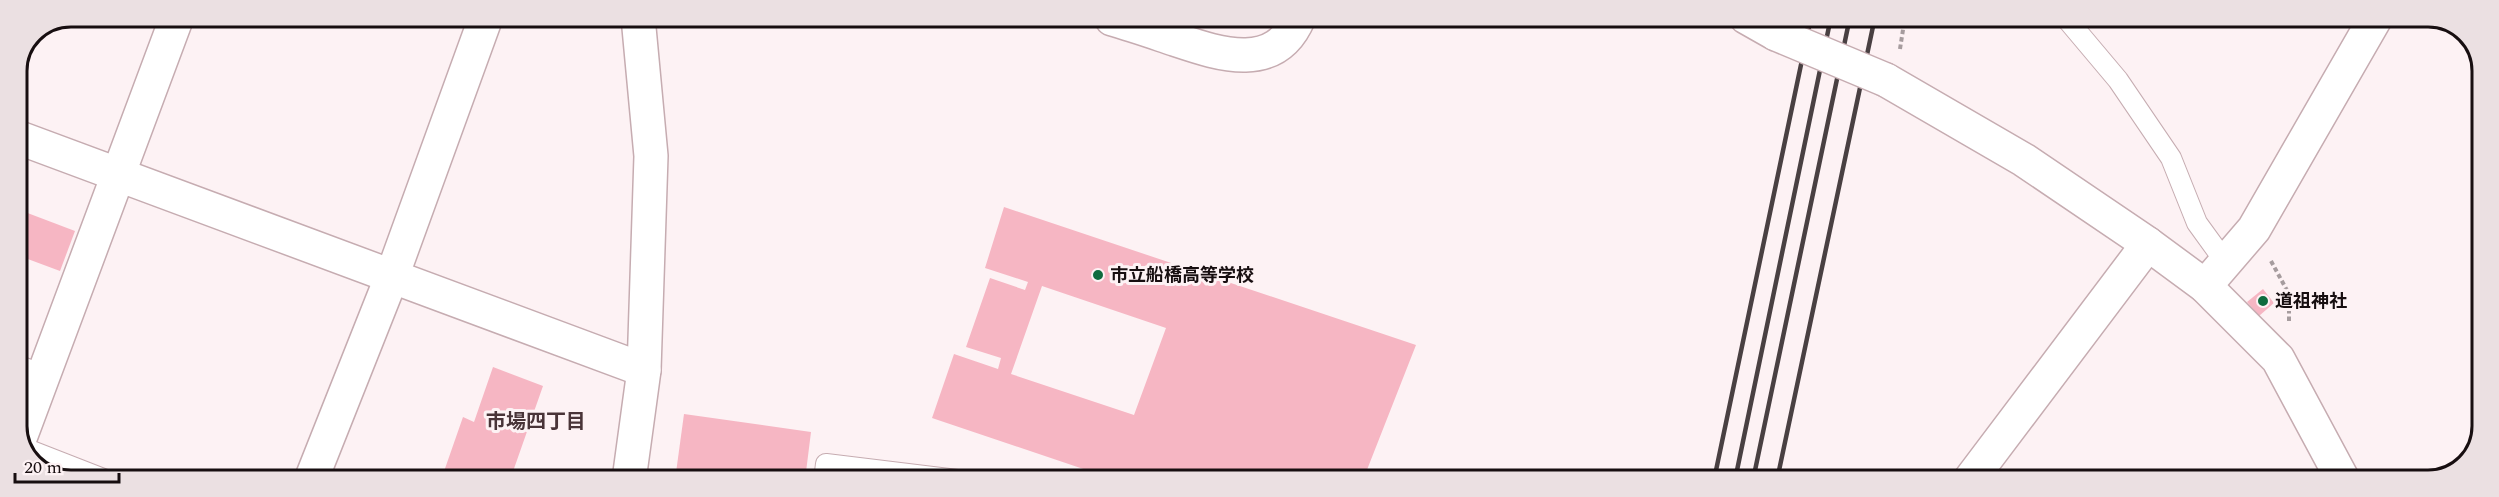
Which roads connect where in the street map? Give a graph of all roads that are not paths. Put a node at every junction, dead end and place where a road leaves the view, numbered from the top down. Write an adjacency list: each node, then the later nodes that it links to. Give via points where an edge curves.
1 (173, 27): 10 (street)
2 (482, 27): 13 (street)
3 (639, 27): 15 (street, via 651,156)
4 (1138, 27): 5 (street, via 1208,50 1245,55 1263,53 1281,44)
5 (1295, 27)
6 (1768, 27): 11 (street, bridge, via 1886,80 2024,160)
7 (2073, 27): 12 (lane, via 2118,80 2171,158)
8 (2370, 27): 12 (street, via 2254,229)
9 (27, 141): 10 (street)
10 (117, 174): 13 (street); 14 (street)
11 (2148, 244): 12 (street); 23 (street)
12 (2215, 275): 24 (street, via 2278,359)
13 (392, 276): 15 (street); 19 (street)
14 (30, 370): 16 (street)
15 (644, 370): 20 (street)
16 (27, 390)
17 (36, 453): 18 (lane)
18 (80, 470)
19 (315, 470)
20 (630, 470)
21 (825, 470): 22 (lane, via 826,464)
22 (875, 470)
23 (1978, 470)
24 (2338, 470)

